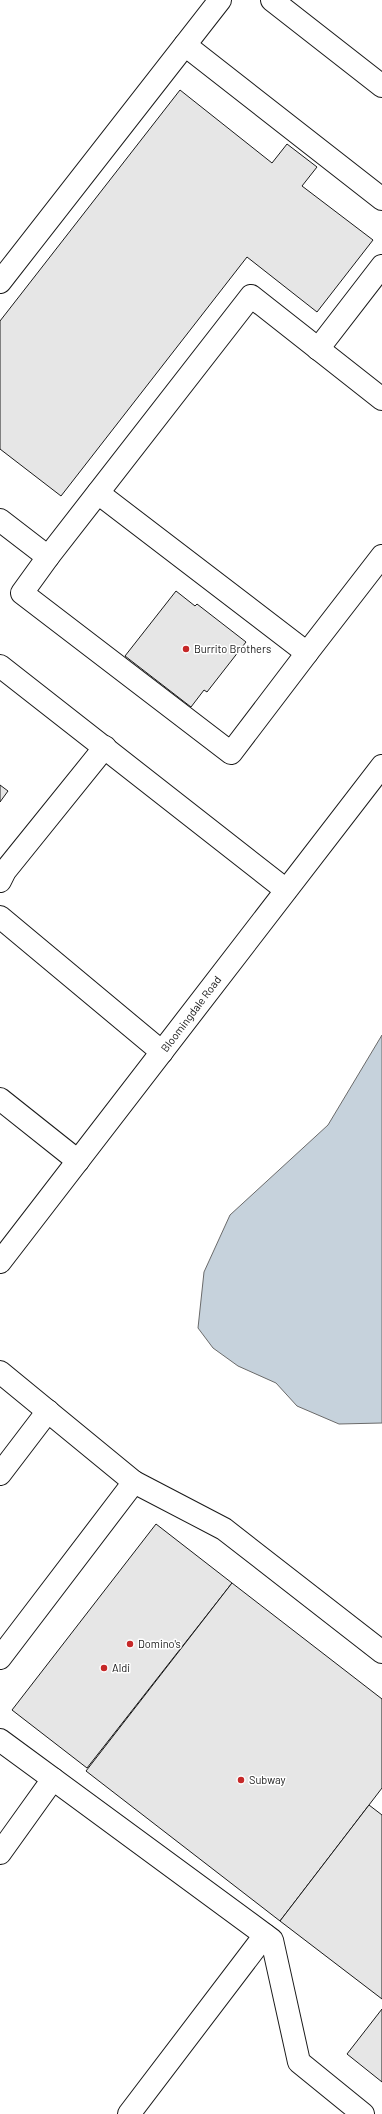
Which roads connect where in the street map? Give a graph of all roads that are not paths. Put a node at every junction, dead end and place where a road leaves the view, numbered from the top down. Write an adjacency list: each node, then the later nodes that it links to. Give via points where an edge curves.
1 (220, 0): 3 (main road)
2 (272, 0): 4 (main road)
3 (185, 45): 5 (main road); 7 (main road)
4 (382, 86)
5 (382, 199)
6 (382, 266): 8 (main road)
7 (0, 282)
8 (318, 349): 9 (main road); 10 (main road, via 251,296)
9 (382, 399)
10 (98, 493): 13 (main road); 14 (main road)
11 (0, 520): 13 (main road)
12 (382, 556): 14 (main road)
13 (48, 557): 14 (main road, via 22,593 231,753)
14 (307, 653)
15 (0, 666): 16 (main road)
16 (105, 747): 18 (main road, via 5,871); 19 (main road)
17 (382, 766): 19 (main road, Bloomingdale Road)
18 (0, 881)
19 (286, 890): 21 (main road, Bloomingdale Road)
20 (0, 917): 21 (main road)
21 (162, 1052): 23 (main road, Bloomingdale Road)
22 (0, 1099): 23 (main road)
23 (78, 1161): 24 (main road, Bloomingdale Road)
24 (0, 1262)
25 (0, 1372): 26 (main road)
26 (48, 1411): 27 (main road); 28 (main road)
27 (0, 1474)
28 (134, 1482): 29 (main road, via 224,1529); 30 (main road)
29 (382, 1652)
30 (0, 1658)
31 (0, 1740): 32 (main road)
32 (53, 1779): 33 (main road); 34 (main road)
33 (0, 1854)
34 (265, 1935): 35 (main road); 36 (main road, via 272,1940 299,2062)
35 (128, 2114)
36 (363, 2114)

